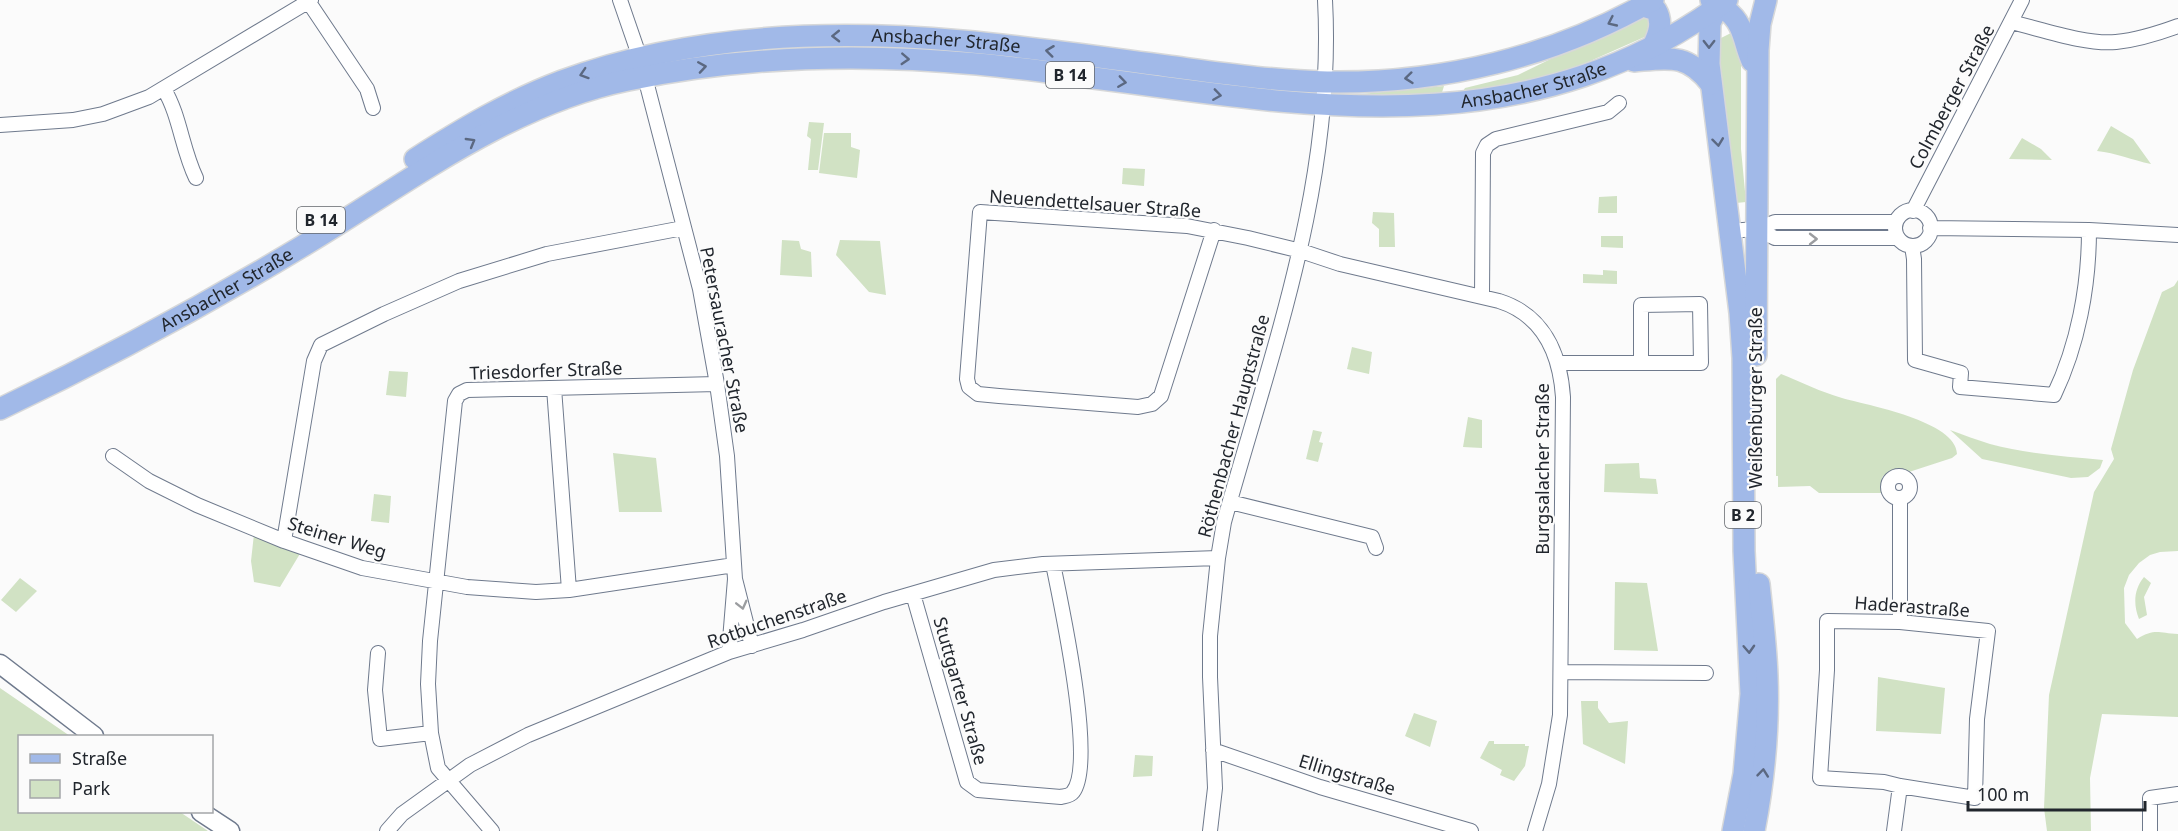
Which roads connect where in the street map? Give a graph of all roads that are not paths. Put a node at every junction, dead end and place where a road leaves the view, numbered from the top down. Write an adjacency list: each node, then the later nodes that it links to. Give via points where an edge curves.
1 (620, 0): 12 (street, Petersauracher Straße)
2 (1325, 0): 15 (street)
3 (1766, 0): 14 (main road, Weißenburger Straße / B 2, via 1759,31)
4 (2022, 0): 8 (street, Colmberger Straße)
5 (309, 1): 17 (street); 21 (street, via 367,89)
6 (1719, 2): 10 (main road, Ansbacher Straße / B 14); 14 (main road, via 1738,23); 16 (main road, Weißenburger Straße / B 2, one-way to 16, via 1709,30)
7 (1648, 3): 10 (main road, via 1659,17 1659,33); 13 (main road, Ansbacher Straße / B 14, one-way to 13, via 1547,49)
8 (2011, 22): 9 (street, via 2115,42); 24 (street, Colmberger Straße)
9 (2178, 26)
10 (1653, 46): 11 (main road, Ansbacher Straße / B 14)
11 (1621, 62): 16 (main road, via 1682,60 1698,69); 18 (main road, Ansbacher Straße / B 14, via 1538,90)
12 (642, 67): 15 (main road, Ansbacher Straße / B 14, one-way to 12, via 982,43 895,37 752,40 677,50); 20 (main road, Ansbacher Straße / B 14, one-way to 20, via 767,59 917,59); 26 (street, Petersauracher Straße); 41 (main road, Ansbacher Straße / B 14, one-way to 41, via 562,81 486,115 314,225 172,308); 42 (main road, Ansbacher Straße / B 14, one-way to 12, via 194,310 494,130)
13 (1466, 70): 15 (main road, Ansbacher Straße / B 14, one-way to 15, via 1395,80); 18 (main road, via 1453,93)
14 (1758, 76): 28 (main road, Weißenburger Straße / B 2)
15 (1325, 82): 20 (street)
16 (1711, 84): 31 (main road, Weißenburger Straße / B 2, one-way to 31)
17 (164, 89): 22 (street, via 103,114); 23 (street)
18 (1458, 104): 20 (main road, Ansbacher Straße / B 14)
19 (1619, 104): 36 (street, via 1608,112 1496,139 1487,145 1483,153)
20 (1323, 106): 35 (street, Röthenbacher Hauptstraße, via 1314,184)
21 (373, 108)
22 (0, 125)
23 (195, 178)
24 (1913, 211): 25 (street, via 1902,214); 27 (street, via 1925,216)
25 (1896, 222): 28 (street, via 1775,222); 33 (street)
26 (683, 228): 39 (street, Petersauracher Straße, via 700,289); 46 (street, via 576,247 504,267 452,284 321,345 314,360)
27 (1930, 228): 30 (street); 34 (street, via 1925,241)
28 (1757, 229): 31 (street); 33 (street, one-way to 33, via 1774,238); 76 (main road, Weißenburger Straße / B 2, one-way to 28, via 1764,767 1767,704 1756,541)
29 (1214, 230): 29 (street, Neuendettelsauer Straße, via 980,212 969,387 978,393 999,396 1138,407 1156,402 1172,366); 35 (street, Neuendettelsauer Straße)
30 (2089, 230): 32 (street); 34 (street, via 2081,309 2069,361 2054,395 1960,387 1961,373 1915,360)
31 (1729, 231): 75 (main road, Weißenburger Straße / B 2, one-way to 75, via 1743,358 1743,551 1751,677 1746,756)
32 (2178, 235)
33 (1898, 238): 34 (street)
34 (1912, 246)
35 (1300, 251): 36 (street, Burgsalacher Straße); 45 (street, Röthenbacher Hauptstraße)
36 (1482, 297): 37 (street, Burgsalacher Straße, via 1515,307 1530,318 1547,337)
37 (1559, 363): 38 (street); 59 (street, Burgsalacher Straße, via 1563,397)
38 (1641, 363): 38 (street, via 1701,363 1700,304 1641,305)
39 (717, 384): 40 (street, Triesdorfer Straße); 50 (street, Petersauracher Straße, via 727,456)
40 (554, 388): 51 (street, Triesdorfer Straße, via 467,390 459,394 455,401); 52 (street)
41 (0, 394)
42 (0, 409)
43 (113, 456): 46 (street, Steiner Weg, via 149,481 197,505)
44 (1900, 498): 54 (street)
45 (1230, 502): 47 (street, via 1372,537); 48 (street, Röthenbacher Hauptstraße)
46 (284, 541): 51 (street, Steiner Weg, via 362,568)
47 (1376, 548)
48 (1218, 558): 49 (street, Rotbuchenstraße); 63 (street, Röthenbacher Hauptstraße, via 1210,636)
49 (1053, 564): 53 (street, Rotbuchenstraße, via 994,570); 53 (street, Stuttgarter Straße, via 1079,726 1079,776 1074,791 1060,797 978,790 967,782)
50 (735, 572): 52 (street, Steiner Weg); 55 (street, Petersauracher Straße, one-way to 55); 56 (street, Petersauracher Straße)
51 (436, 582): 52 (street, Steiner Weg, via 536,592); 61 (street, via 429,641)
52 (569, 590)
53 (912, 594): 55 (street, Rotbuchenstraße)
54 (1900, 622): 65 (street, Haderastraße, via 1827,621 1820,778); 65 (street, Haderastraße, via 1988,631 1977,719 1975,798)
55 (752, 646): 56 (street, Rotbuchenstraße)
56 (729, 652): 64 (street, Rotbuchenstraße, via 528,735 470,765)
57 (378, 653): 61 (street, via 375,690 380,739)
58 (0, 664): 62 (main road)
59 (1561, 672): 60 (street); 74 (street, Burgsalacher Straße, via 1553,763)
60 (1706, 673)
61 (431, 733): 64 (street, via 438,768)
62 (92, 735)
63 (1213, 750): 68 (street, Ellingstraße); 72 (street, Röthenbacher Hauptstraße, via 1215,788)
64 (449, 781): 70 (street, Rotbuchenstraße, via 402,814); 71 (street)
65 (1900, 786): 77 (street)
66 (2178, 794): 78 (street, via 2150,798)
67 (203, 813): 69 (main road)
68 (1451, 828): 73 (street, Ellingstraße)
69 (230, 831)
70 (387, 831)
71 (492, 831)
72 (1210, 831)
73 (1471, 831)
74 (1535, 831)
75 (1733, 831)
76 (1754, 831)
77 (1894, 831)
78 (2150, 831)

